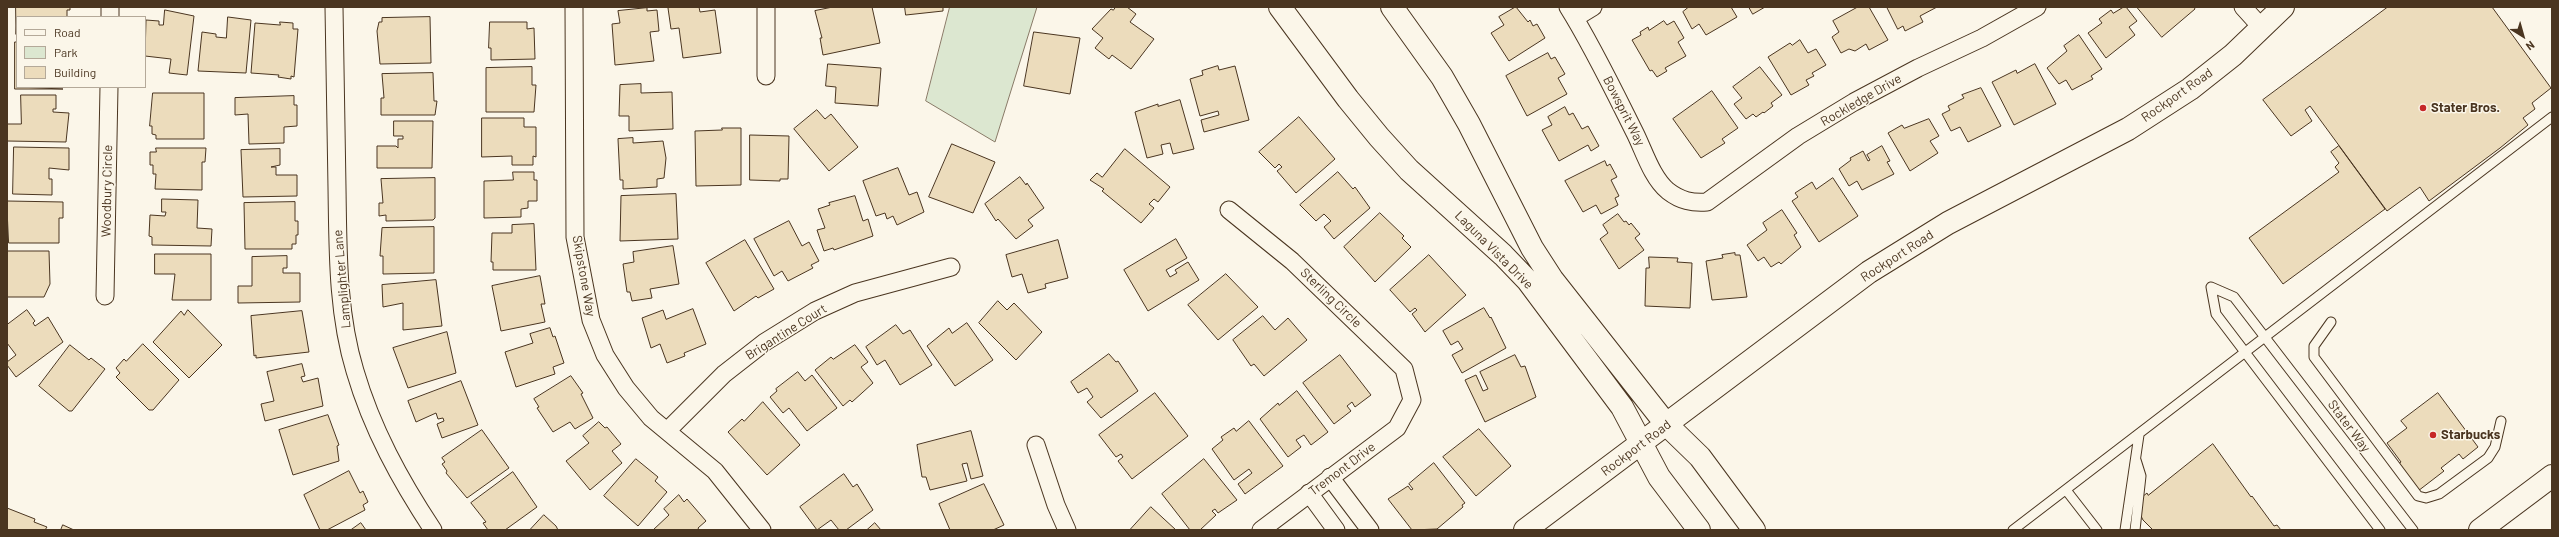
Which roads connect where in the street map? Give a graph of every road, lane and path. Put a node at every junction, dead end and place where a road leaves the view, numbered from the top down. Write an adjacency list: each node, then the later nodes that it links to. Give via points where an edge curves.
1 (334, 7): 34 (street, Lamplighter Lane, via 338,245 342,313 354,370 377,431 404,488)
2 (574, 7): 25 (street, Skipstone Way, via 576,237 583,285 591,320 606,355 626,388 651,418)
3 (766, 7): 12 (street)
4 (1280, 7): 27 (street, Laguna Vista Drive, via 1379,137 1409,170 1528,281 1622,407)
5 (1392, 7): 24 (street, Laguna Vista Drive, via 1442,77 1469,124 1532,248 1552,279)
6 (1593, 7): 10 (street)
7 (2037, 7): 15 (street, Rockledge Drive, via 1982,38 1854,102 1792,141 1707,202)
8 (2243, 7): 11 (street)
9 (2283, 7): 11 (street, Rockport Road)
10 (1571, 12): 15 (street, Bowsprit Way, via 1655,172 1667,190 1678,198)
11 (2262, 28): 24 (street, Rockport Road, via 2190,89 2128,129 1948,223 1869,272)
12 (766, 76)
13 (109, 88): 18 (street, Woodbury Circle)
14 (2552, 117): 20 (lane, via 2312,298)
15 (1692, 203)
16 (1229, 210): 22 (street, Sterling Circle, via 1292,260 1404,369)
17 (951, 267): 25 (street, Brigantine Court, via 855,293 815,311 765,342 724,374)
18 (105, 296)
19 (2331, 322): 23 (lane, via 2314,346 2314,357 2418,496 2426,498 2439,494 2488,458 2495,447)
20 (2265, 338): 21 (lane); 21 (lane, Stater Way, via 2234,297 2210,287 2216,314); 48 (lane, Stater Way)
21 (2247, 352): 26 (lane); 47 (lane)
22 (1412, 400): 31 (street, Tremont Drive, via 1397,428)
23 (2501, 421)
24 (1666, 424): 27 (street, Rockport Road); 42 (street, Laguna Vista Drive, via 1700,457)
25 (667, 431): 35 (street, Skipstone Way, via 715,471)
26 (2139, 435): 29 (lane); 32 (lane)
27 (1641, 443): 40 (street, Rockport Road); 41 (street, Laguna Vista Drive, via 1659,477)
28 (1036, 444): 36 (street)
29 (2136, 460): 45 (lane, via 2131,475); 46 (lane, via 2141,476)
30 (2552, 476): 49 (street)
31 (1330, 477): 33 (street, Tremont Drive); 39 (street)
32 (2066, 490): 43 (lane); 44 (lane)
33 (1309, 493): 37 (street, Tremont Drive); 38 (street)
34 (433, 530)
35 (762, 530)
36 (1067, 530)
37 (1261, 530)
38 (1336, 530)
39 (1370, 530)
40 (1525, 530)
41 (1699, 530)
42 (1754, 530)
43 (2013, 530)
44 (2097, 530)
45 (2125, 530)
46 (2135, 530)
47 (2380, 530)
48 (2412, 530)
49 (2480, 530)

